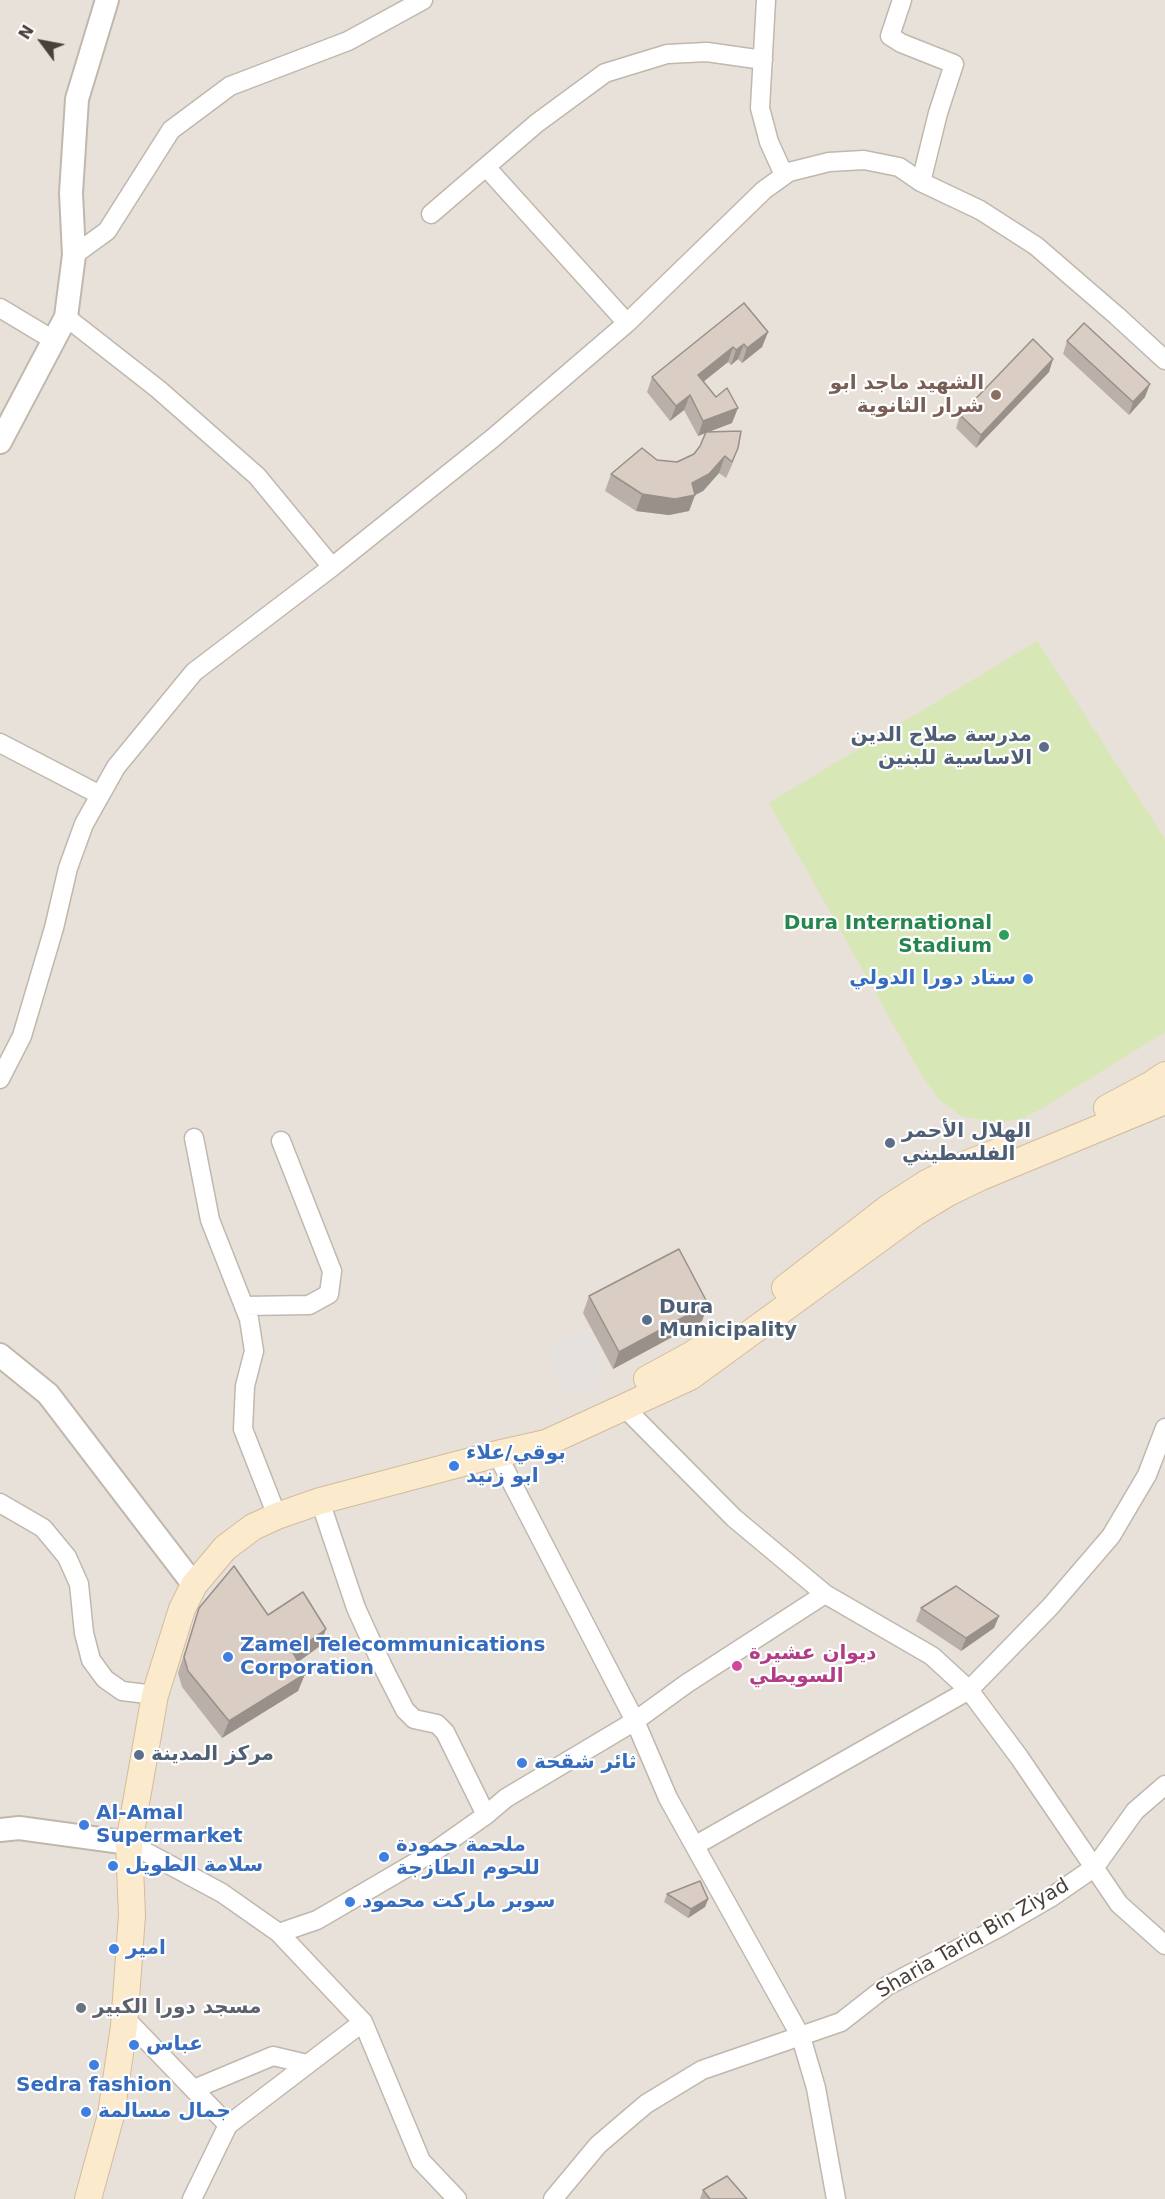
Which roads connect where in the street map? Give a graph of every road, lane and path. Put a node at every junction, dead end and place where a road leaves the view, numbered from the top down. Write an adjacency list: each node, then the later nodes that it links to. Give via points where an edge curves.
1 (106, 0): 10 (street, via 77,99 71,193)
2 (423, 0): 10 (street, via 348,41 231,86 171,130 107,231)
3 (766, 0): 5 (street)
4 (902, 0): 8 (street, via 890,36 954,64)
5 (763, 60): 6 (street, via 707,52 667,54 605,73); 7 (street, via 760,108)
6 (486, 167): 9 (street); 13 (street)
7 (784, 175): 8 (street, via 829,162 864,160 899,167); 13 (street)
8 (921, 182): 15 (street, via 980,210 1036,246)
9 (431, 214)
10 (74, 255): 12 (street)
11 (0, 308): 14 (street)
12 (66, 317): 14 (street); 17 (street, via 158,389 257,476)
13 (627, 323): 17 (street, via 493,438)
14 (55, 340): 16 (street)
15 (1165, 360)
16 (0, 442)
17 (332, 567): 19 (street, via 194,672 116,767)
18 (0, 743): 19 (street)
19 (100, 795): 21 (street, via 84,824 68,868 22,1036)
20 (1165, 1075): 29 (main road, via 1108,1108 927,1183 692,1355 568,1414)
21 (0, 1079)
22 (1165, 1101): 27 (main road, via 948,1193 690,1377)
23 (194, 1138): 25 (street, via 210,1220)
24 (281, 1141): 25 (street, via 332,1271 329,1293 309,1305)
25 (244, 1305): 32 (street, via 254,1351 245,1386 243,1429)
26 (0, 1355): 33 (street, via 48,1394)
27 (624, 1407): 29 (main road, via 546,1443); 34 (street, via 734,1518)
28 (1165, 1428): 35 (street, via 1147,1475 1111,1536 1050,1607)
29 (496, 1454): 30 (main road); 37 (street)
30 (320, 1501): 32 (main road); 39 (street, via 356,1608 405,1710 414,1719 437,1724 445,1732)
31 (0, 1503): 36 (street, via 43,1528 67,1557 79,1584 90,1660 105,1679 122,1691)
32 (276, 1516): 33 (main road, via 225,1548)
33 (194, 1585): 36 (main road, via 179,1617)
34 (825, 1594): 35 (street, via 933,1656); 37 (street)
35 (969, 1690): 42 (street); 43 (street)
36 (155, 1695): 41 (main road)
37 (635, 1721): 39 (street, via 506,1798); 42 (street, via 668,1798)
38 (1165, 1785): 43 (street, Sharia Tariq Bin Ziyad, via 1135,1812)
39 (486, 1815): 44 (street, via 435,1851 317,1920)
40 (0, 1830): 41 (street, via 18,1828)
41 (129, 1843): 44 (street, via 222,1893); 46 (main road, via 132,1915)
42 (696, 1845): 48 (street)
43 (1095, 1867): 45 (street, via 1119,1904); 48 (street, Sharia Tariq Bin Ziyad, via 1000,1927 887,1986 841,2022)
44 (279, 1933): 47 (street)
45 (1165, 1946)
46 (125, 2018): 50 (street); 52 (main road, via 111,2115)
47 (363, 2022): 49 (street); 54 (street, via 422,2161)
48 (801, 2037): 55 (street, Sharia Tariq Bin Ziyad, via 702,2070 646,2104 598,2145); 56 (street, via 816,2088)
49 (307, 2064): 50 (street, via 273,2056); 51 (street)
50 (194, 2090): 51 (street)
51 (228, 2125): 53 (street)
52 (88, 2199)
53 (192, 2199)
54 (457, 2199)
55 (553, 2199)
56 (836, 2199)

